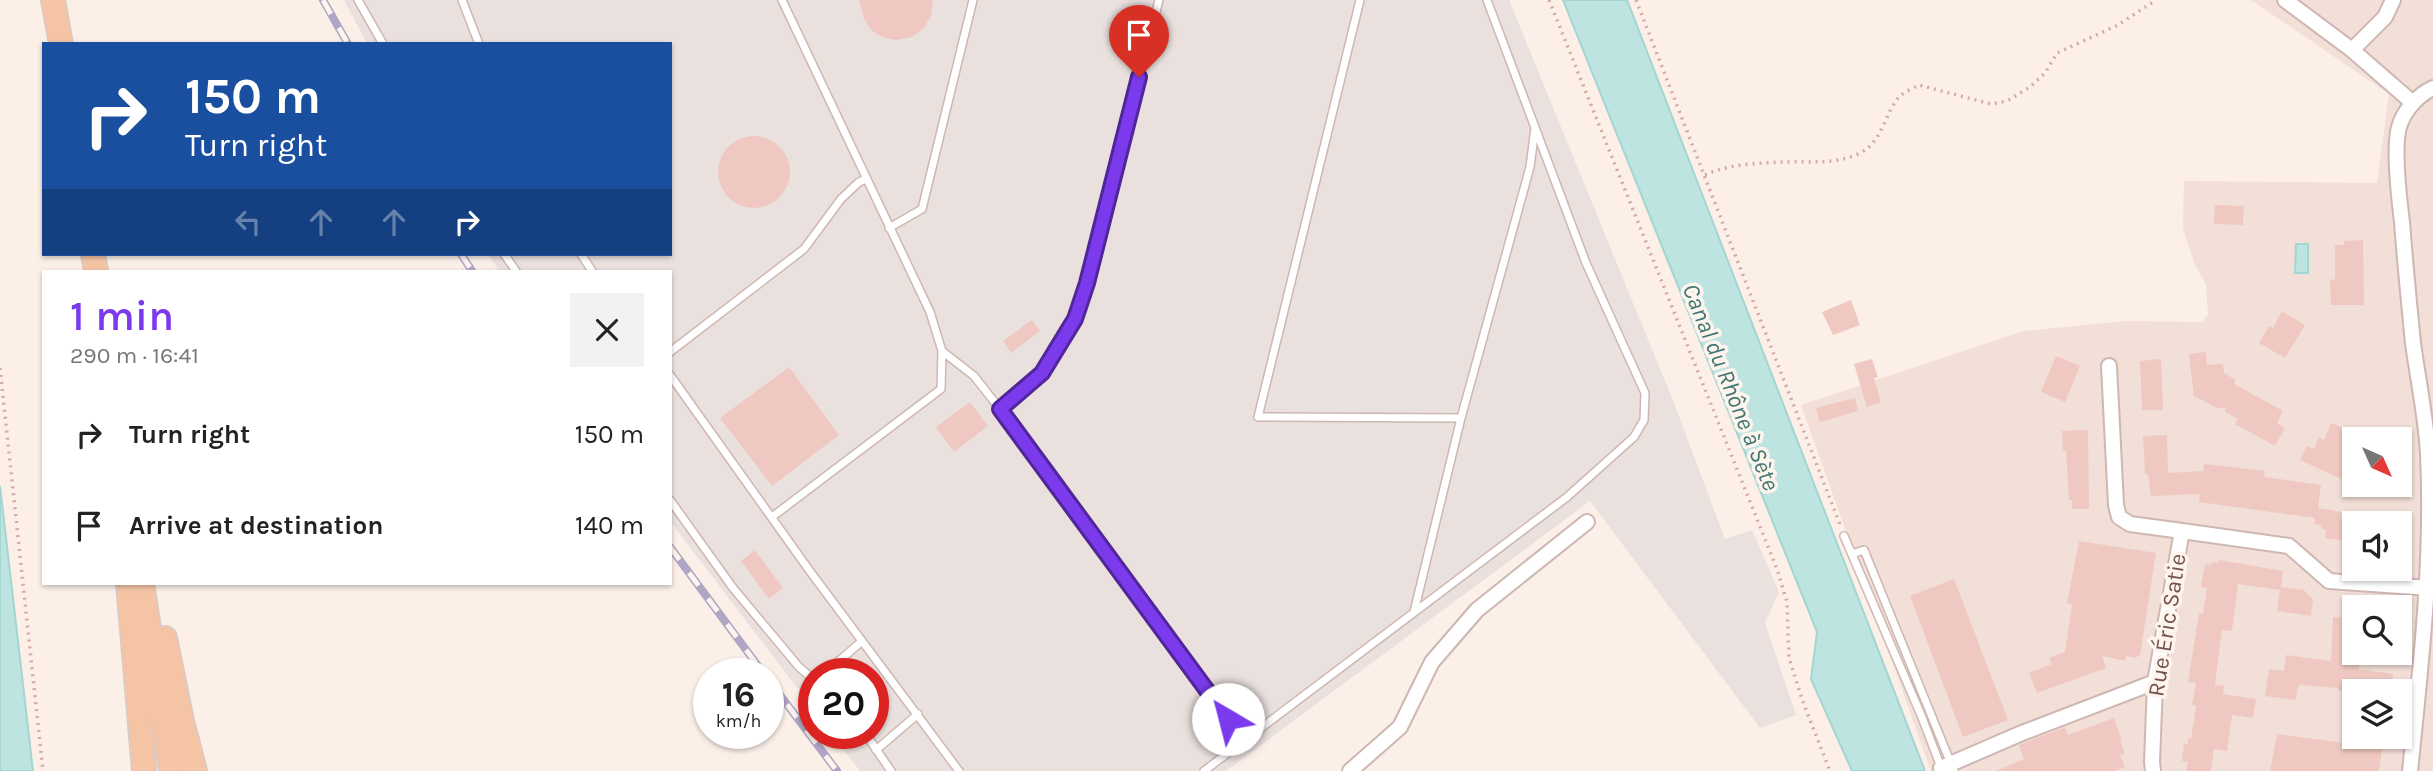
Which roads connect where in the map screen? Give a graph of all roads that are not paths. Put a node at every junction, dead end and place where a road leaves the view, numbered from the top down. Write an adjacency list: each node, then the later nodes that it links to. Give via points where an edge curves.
1 (53, 0): 11 (main road)
2 (358, 0): 12 (lane)
3 (462, 0): 13 (lane)
4 (782, 0): 18 (lane)
5 (973, 0): 19 (lane, via 922,209)
6 (1159, 0): 24 (lane, via 1075,319 1042,373)
7 (1360, 0): 25 (lane, via 1258,416)
8 (1487, 0): 17 (lane)
9 (2285, 0): 14 (street)
10 (2393, 0): 14 (street, via 2385,17)
11 (61, 42)
12 (382, 42)
13 (478, 42)
14 (2352, 50): 16 (street)
15 (2433, 88): 16 (street)
16 (2413, 103): 34 (street, via 2399,127 2399,194 2428,449)
17 (1535, 128): 25 (lane, via 1530,167); 36 (lane, via 1586,263 1645,394 1644,420 1634,438 1567,497)
18 (866, 179): 19 (lane); 20 (lane, via 841,199 804,249)
19 (889, 228): 21 (lane, via 930,312)
20 (672, 350)
21 (942, 351): 24 (lane, via 974,376); 27 (lane, via 941,389)
22 (2109, 366): 29 (street, via 2119,517 2130,524)
23 (672, 378): 27 (lane)
24 (1000, 409): 43 (lane)
25 (1461, 418): 36 (lane)
26 (672, 503): 39 (lane, via 733,588)
27 (772, 517): 37 (lane)
28 (1587, 522): 52 (street, via 1477,610 1432,662 1400,727)
29 (2182, 531): 34 (street, Rue Éric Satie, via 2289,546 2329,581); 41 (street, Rue Éric Satie)
30 (1844, 536): 31 (lane)
31 (1852, 554): 45 (lane); 45 (lane, via 1864,550)
32 (128, 585): 46 (main road)
33 (142, 585): 35 (main road)
34 (2429, 588): 40 (street)
35 (146, 607): 47 (main road); 48 (main road, via 161,618)
36 (1414, 612): 43 (lane)
37 (862, 641): 38 (lane); 42 (lane)
38 (842, 658)
39 (798, 666)
40 (2427, 667): 54 (street)
41 (2155, 682): 45 (street, via 2022,733); 53 (street, Rue Éric Satie)
42 (918, 715): 44 (lane); 50 (lane)
43 (1244, 741): 51 (lane)
44 (876, 750): 49 (lane)
45 (1947, 768)
46 (144, 771)
47 (171, 771)
48 (195, 771)
49 (891, 771)
50 (959, 771)
51 (1204, 771)
52 (1350, 771)
53 (2154, 771)
54 (2410, 771)

